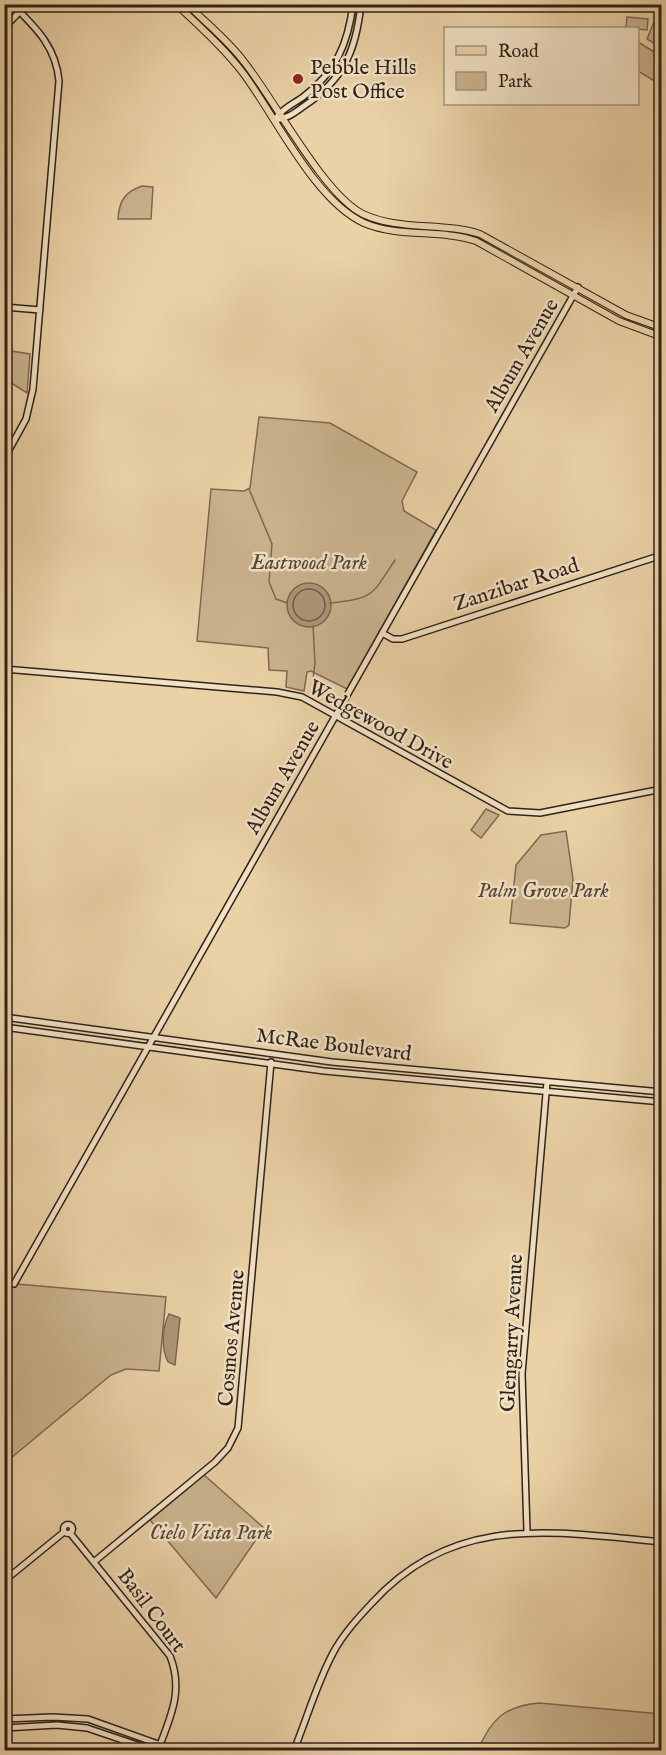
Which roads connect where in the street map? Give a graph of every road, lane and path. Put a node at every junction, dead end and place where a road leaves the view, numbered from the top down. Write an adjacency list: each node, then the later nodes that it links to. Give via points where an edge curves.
1 (12, 4): 7 (street)
2 (27, 4): 7 (street)
3 (176, 4): 10 (main road, via 234,62)
4 (187, 4): 9 (main road, via 244,61)
5 (353, 4): 9 (street, via 347,40 337,63)
6 (362, 4): 9 (street, via 354,46 338,76 318,97)
7 (20, 12): 8 (street); 20 (street, via 48,43 59,81)
8 (4, 27)
9 (282, 116): 10 (street); 11 (main road)
10 (275, 120): 12 (main road)
11 (338, 195): 12 (main road); 13 (main road, via 377,219)
12 (332, 200): 14 (main road, via 350,216 378,228)
13 (472, 231): 14 (main road); 15 (main road)
14 (470, 239): 16 (main road)
15 (538, 265): 16 (main road); 17 (main road)
16 (534, 272): 18 (main road)
17 (578, 287): 18 (street, Album Avenue); 21 (main road, via 634,319)
18 (574, 294): 22 (main road, via 630,326); 25 (street, Album Avenue)
19 (4, 307): 20 (street)
20 (39, 310): 23 (street, via 31,399 21,431)
21 (662, 328)
22 (662, 337)
23 (4, 459)
24 (662, 555): 25 (street, Zanzibar Road, via 402,639)
25 (382, 633): 27 (street, Album Avenue)
26 (4, 669): 27 (street, Wedgewood Drive, via 287,693 309,700)
27 (336, 716): 28 (street, Wedgewood Drive, via 507,811 540,813); 31 (street, Album Avenue)
28 (662, 789)
29 (4, 1017): 31 (street, McRae Boulevard)
30 (4, 1027): 33 (street, McRae Boulevard)
31 (153, 1037): 32 (street, McRae Boulevard); 33 (street, Album Avenue)
32 (196, 1043): 34 (street); 35 (street, McRae Boulevard)
33 (147, 1046): 34 (street, McRae Boulevard); 41 (street, Album Avenue)
34 (194, 1053): 36 (street, McRae Boulevard)
35 (272, 1054): 36 (street, Cosmos Avenue); 37 (street, McRae Boulevard)
36 (271, 1063): 38 (street, McRae Boulevard, via 345,1074); 44 (street, Cosmos Avenue, via 238,1428 215,1462)
37 (547, 1082): 38 (street, Glengarry Avenue); 39 (street, McRae Boulevard)
38 (546, 1091): 40 (street, McRae Boulevard); 42 (street, Glengarry Avenue, via 522,1374)
39 (662, 1092)
40 (662, 1101)
41 (14, 1284)
42 (527, 1531): 43 (street); 51 (street, via 454,1545 413,1566 390,1585 358,1618 334,1652)
43 (662, 1542)
44 (95, 1562): 45 (street, Basil Court, via 67,1532); 48 (street, Basil Court, via 165,1647 174,1665 176,1701)
45 (4, 1581)
46 (4, 1719): 48 (street, via 88,1719)
47 (4, 1728): 49 (street, via 87,1728)
48 (159, 1748): 50 (street)
49 (152, 1750)
50 (175, 1750)
51 (294, 1750)

